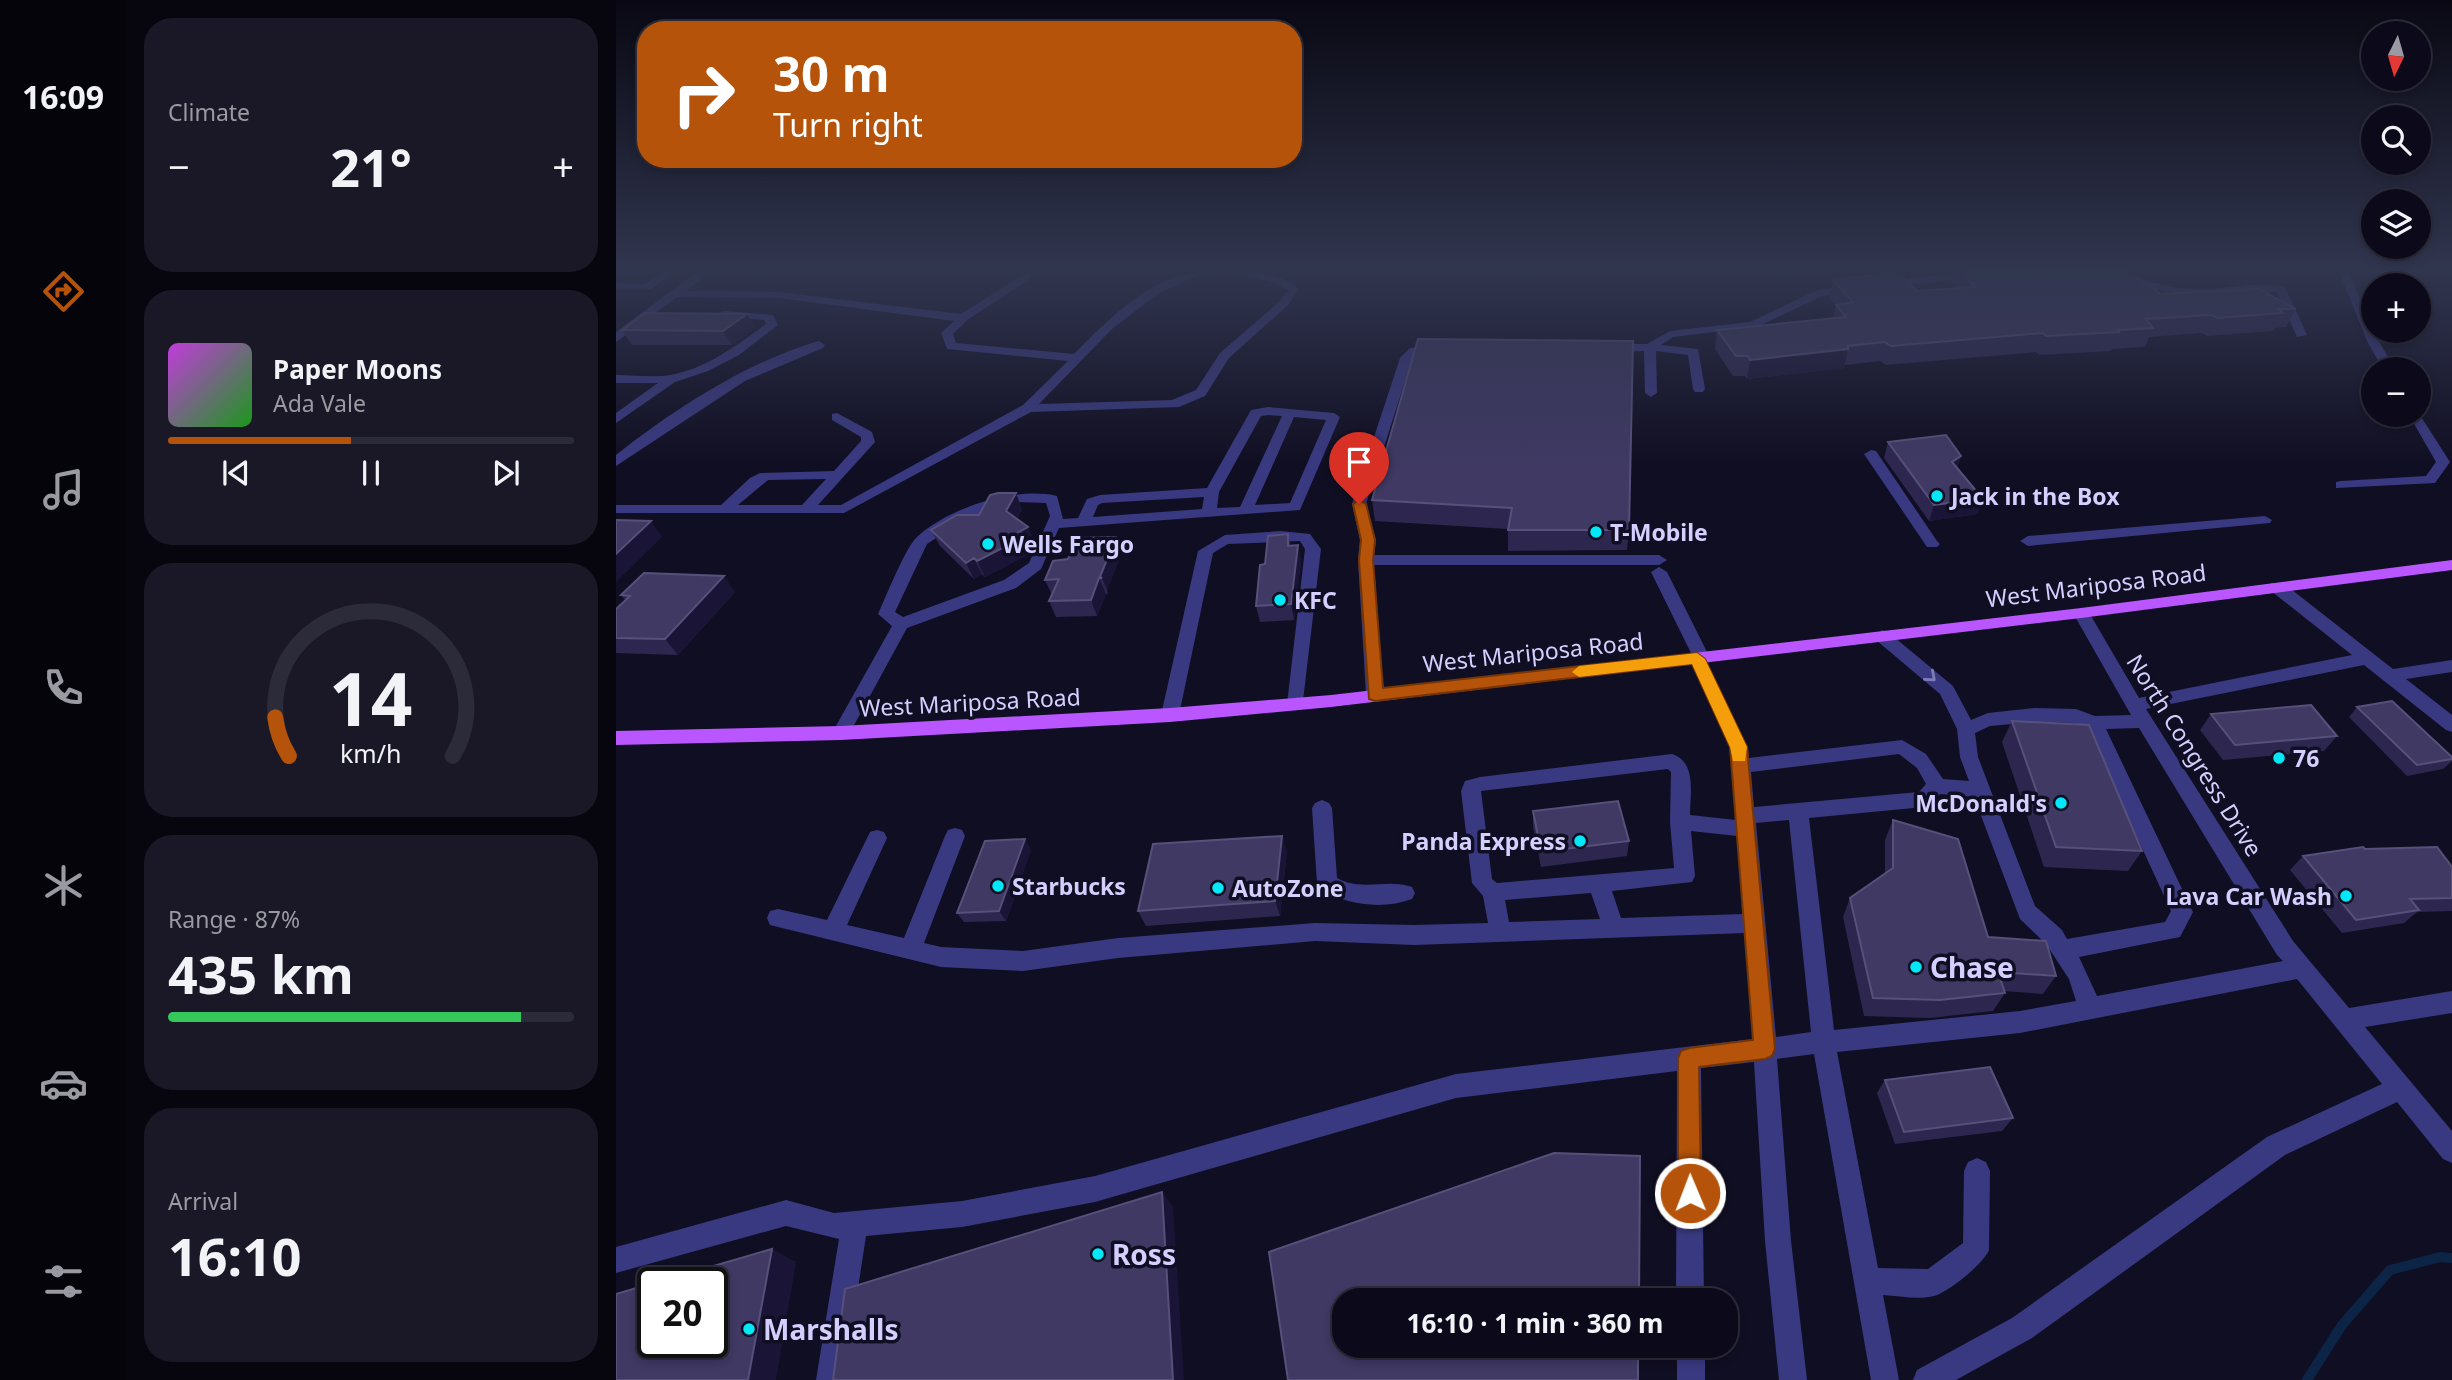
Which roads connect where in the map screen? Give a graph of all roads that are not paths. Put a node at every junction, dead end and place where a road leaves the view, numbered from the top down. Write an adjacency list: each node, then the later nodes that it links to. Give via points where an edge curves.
1 (756, 336): 14 (street, via 704,368)
2 (948, 336): 12 (street, via 951,346)
3 (1098, 336): 12 (street)
4 (1246, 336): 17 (street, via 1224,356 1201,393 1174,404)
5 (1666, 336): 8 (street)
6 (2371, 336): 11 (street)
7 (819, 345): 23 (street, via 741,378)
8 (1650, 347): 9 (street); 15 (street, via 1694,352); 16 (street)
9 (1596, 348)
10 (1448, 349): 37 (street, via 1415,351 1406,358 1359,504 1368,540)
11 (2382, 357)
12 (1075, 358): 17 (street)
13 (616, 379): 14 (street)
14 (671, 379): 20 (street)
15 (1699, 389)
16 (1651, 393)
17 (1028, 408): 28 (street, via 844,509)
18 (1290, 412): 26 (street, via 1256,413); 30 (street); 30 (street, via 1334,417 1295,507)
19 (837, 417): 24 (street, via 867,435 868,442)
20 (616, 419)
21 (2422, 427): 25 (street, via 2443,462 2430,480)
22 (1871, 454): 36 (street)
23 (616, 462)
24 (838, 475): 27 (street, via 765,476); 28 (street)
25 (2341, 485)
26 (1212, 492): 31 (street); 33 (street, via 1100,499 1093,502)
27 (725, 509): 28 (street); 29 (street)
28 (806, 509)
29 (617, 510)
30 (1245, 511): 31 (street)
31 (1209, 512): 33 (street)
32 (2265, 520): 35 (street)
33 (1084, 522): 34 (street)
34 (1054, 524): 41 (street, via 1036,566 1010,584); 41 (street, via 1057,516 1052,499 1015,498 963,514 921,541 886,614)
35 (2028, 541)
36 (1932, 544)
37 (1366, 560): 43 (street, via 1659,566); 47 (street)
38 (2452, 565): 39 (main road, West Mariposa Road)
39 (2277, 587): 40 (main road, West Mariposa Road); 44 (street)
40 (2081, 613): 42 (main road, West Mariposa Road); 49 (street, North Congress Drive)
41 (901, 624): 54 (street)
42 (1882, 636): 43 (main road, West Mariposa Road); 53 (street, one-way to 53, via 1947,690)
43 (1699, 658): 47 (main road, West Mariposa Road); 56 (street, via 1739,747)
44 (2367, 658): 46 (street); 49 (street)
45 (2452, 666): 46 (street)
46 (2389, 676): 52 (street)
47 (1375, 695): 48 (main road, West Mariposa Road)
48 (1296, 704): 50 (main road, West Mariposa Road); 50 (street, via 1313,549 1305,537 1225,540 1206,551)
49 (2139, 713): 51 (street); 75 (street, North Congress Drive)
50 (1170, 715): 54 (main road, West Mariposa Road)
51 (2094, 723): 53 (street, via 2076,716 2034,715 1988,720); 74 (street, via 2182,912 2172,930)
52 (2452, 725)
53 (1966, 729): 58 (street, via 1969,757)
54 (841, 733): 55 (main road, West Mariposa Road)
55 (616, 738)
56 (1740, 766): 57 (street, via 1902,747 1931,771); 62 (street)
57 (1936, 786): 58 (street); 60 (street, via 1924,799)
58 (1982, 790): 74 (street, via 2027,912)
59 (1322, 808): 67 (street, via 1326,883 1339,892 1358,895)
60 (1798, 811): 62 (street); 79 (street)
61 (1679, 822): 62 (street); 65 (street, via 1685,876); 66 (street, via 1680,770 1672,761 1472,786 1482,883)
62 (1745, 822): 69 (street)
63 (955, 836): 73 (street)
64 (877, 838): 71 (street)
65 (1598, 882): 66 (street); 70 (street)
66 (1493, 892): 72 (street)
67 (1405, 893)
68 (778, 918): 71 (street)
69 (1755, 923): 70 (street); 80 (street)
70 (1614, 928): 72 (street)
71 (833, 931): 73 (street)
72 (1500, 932): 73 (street, via 1315,932 1118,948 1023,961 941,957)
73 (910, 950)
74 (2062, 950): 77 (street, via 2078,974)
75 (2300, 968): 77 (street); 78 (street, North Congress Drive)
76 (2452, 1002): 78 (street)
77 (2090, 1008): 79 (street, via 2020,1022)
78 (2345, 1020): 82 (street, North Congress Drive)
79 (1824, 1042): 80 (street); 87 (street)
80 (1765, 1049): 81 (street); 92 (street)
81 (1689, 1058): 85 (street, via 1456,1086 1096,1189 962,1214); 88 (street)
82 (2400, 1088): 83 (street, North Congress Drive); 94 (street, via 2276,1146 2022,1328)
83 (2447, 1137)
84 (1978, 1171): 87 (street, via 1976,1251 1933,1283)
85 (854, 1225): 86 (street, via 834,1226 786,1213); 90 (street)
86 (616, 1260)
87 (1867, 1281): 93 (street)
88 (1690, 1288)
89 (1691, 1358): 91 (street)
90 (830, 1380)
91 (1691, 1380)
92 (1793, 1380)
93 (1885, 1380)
94 (1927, 1380)

